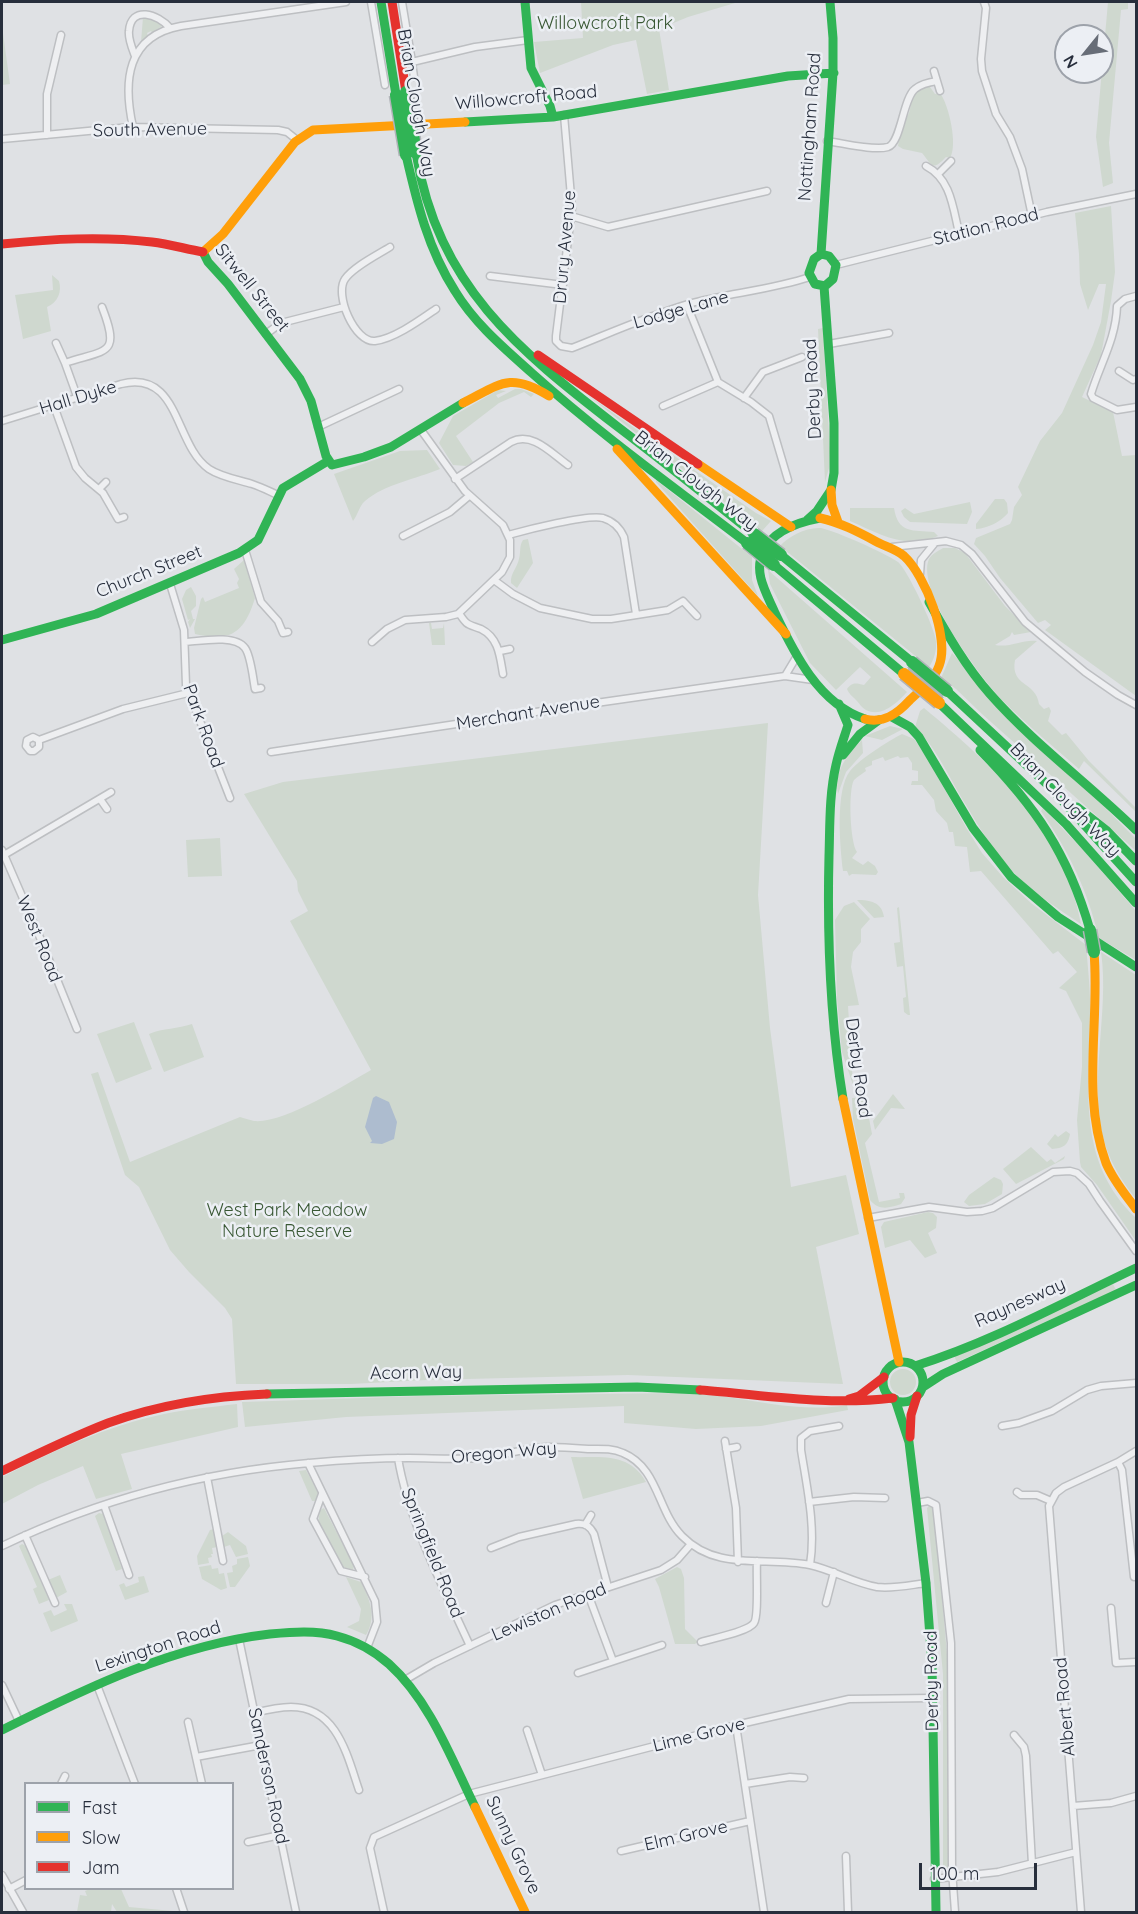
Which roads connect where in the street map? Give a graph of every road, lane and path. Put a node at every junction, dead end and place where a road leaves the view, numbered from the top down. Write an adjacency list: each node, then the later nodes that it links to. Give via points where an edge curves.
1 (346, 2): 9 (street)
2 (371, 2): 20 (street)
3 (381, 2): 22 (main road, Brian Clough Way)
4 (392, 2): 22 (main road, Brian Clough Way)
5 (402, 2): 15 (street)
6 (525, 2): 11 (main road)
7 (830, 2): 17 (main road, Nottingham Road)
8 (984, 2): 36 (street, via 982,71 996,114 1022,169)
9 (170, 28): 14 (street, via 147,42); 14 (street, via 154,15 137,18 129,32)
10 (61, 35): 13 (street)
11 (528, 40): 15 (street); 23 (main road, via 531,68)
12 (51, 42): 13 (street)
13 (59, 44): 25 (street, via 47,94)
14 (135, 56): 24 (street, via 129,81)
15 (412, 62): 18 (street)
16 (934, 71): 19 (street)
17 (834, 73): 23 (main road, Willowcroft Road, via 788,76); 28 (main road, Nottingham Road)
18 (414, 77)
19 (937, 81): 21 (street); 28 (street, via 910,94 893,145 881,148)
20 (385, 85)
21 (940, 91)
22 (401, 93): 29 (main road, Brian Clough Way, bridge)
23 (558, 116): 27 (main road, Willowcroft Road, via 323,128); 35 (street, Drury Avenue, via 572,187)
24 (133, 127): 25 (street, South Avenue); 27 (street, South Avenue, via 278,130)
25 (47, 135): 26 (street, South Avenue)
26 (2, 139)
27 (297, 140): 39 (main road, Willowcroft Road, via 223,234)
28 (827, 141): 41 (main road, Nottingham Road)
29 (411, 154): 57 (main road, Brian Clough Way, via 448,255 483,307); 69 (main road, Brian Clough Way, via 410,179 424,229 455,292 499,345)
30 (951, 161): 32 (street)
31 (926, 166): 32 (street)
32 (938, 174): 37 (street, via 948,187)
33 (767, 191): 35 (street, via 608,227)
34 (1136, 197): 36 (street, Station Road, via 1107,199)
35 (571, 216): 45 (street, Drury Avenue)
36 (1032, 216): 37 (street, Station Road)
37 (959, 234): 42 (street, Station Road)
38 (2, 244): 39 (main road, Sitwell Street, via 61,238 130,240)
39 (203, 252): 53 (main road, Sitwell Street)
40 (387, 252): 50 (street, via 340,279)
41 (821, 255): 42 (main road, via 830,256); 44 (main road, via 810,265)
42 (836, 265): 46 (main road, via 834,278)
43 (490, 276): 45 (street)
44 (810, 277): 46 (main road, via 815,284); 48 (street, Lodge Lane)
45 (563, 285): 54 (street, Drury Avenue)
46 (824, 286): 56 (main road, Derby Road)
47 (1137, 296): 68 (street, via 1117,306 1111,344 1091,394 1118,410)
48 (687, 305): 54 (street, Lodge Lane, via 572,348); 62 (street)
49 (425, 306): 50 (street, via 433,311 396,333 373,341 360,335)
50 (344, 307): 53 (street, via 281,323)
51 (102, 308): 59 (street, via 112,336 108,347)
52 (889, 333): 56 (street)
53 (266, 334): 71 (main road, Sitwell Street, via 302,382)
54 (557, 342)
55 (56, 343): 59 (street)
56 (829, 344): 82 (main road, Derby Road, via 835,429)
57 (521, 346): 89 (main road, via 567,373); 91 (main road, Brian Clough Way)
58 (802, 357): 64 (street, via 763,372)
59 (65, 363): 65 (street)
60 (1119, 371): 61 (street)
61 (1137, 379)
62 (718, 382): 64 (street); 67 (street)
63 (399, 389): 71 (street)
64 (744, 398): 79 (street, via 769,416)
65 (78, 399): 66 (street, Hall Dyke); 83 (street, Hall Dyke, via 131,382 155,387 168,400 207,467)
66 (54, 406): 70 (street, Hall Dyke); 81 (street, via 76,467)
67 (663, 406)
68 (1137, 407)
69 (571, 408): 72 (main road, via 532,386 509,382 491,386); 73 (main road, Brian Clough Way)
70 (2, 421)
71 (318, 427): 75 (main road, Sitwell Street)
72 (421, 430): 75 (main road, via 371,455 335,465); 78 (street)
73 (600, 430): 91 (main road, Brian Clough Way); 106 (main road)
74 (560, 459): 76 (street); 77 (street); 78 (street, via 536,441 520,438)
75 (328, 461): 83 (main road, via 286,485)
76 (568, 465)
77 (556, 466)
78 (455, 479): 84 (street)
79 (788, 480)
80 (106, 482): 81 (street)
81 (99, 489): 85 (street, via 118,519)
82 (831, 490): 86 (main road, Derby Road); 87 (main road, Derby Road)
83 (278, 495): 94 (main road, Church Street, via 258,540)
84 (469, 495): 88 (street, via 450,512 406,535); 90 (street, via 498,519)
85 (124, 517)
86 (805, 522): 87 (main road); 89 (main road)
87 (837, 522): 93 (main road)
88 (405, 526)
89 (791, 527): 106 (main road, via 771,540 759,561 763,584)
90 (508, 535): 97 (street, via 510,557); 102 (street, via 594,517 609,520 624,537)
91 (750, 538): 95 (main road, Brian Clough Way, bridge)
92 (934, 544): 93 (street); 96 (street, via 921,560); 121 (street, via 956,543 970,552 1025,622 1085,672)
93 (889, 547): 96 (main road, via 910,561)
94 (245, 550): 98 (main road, Church Street); 105 (street, via 261,602 283,633)
95 (778, 560): 122 (main road, Brian Clough Way, bridge); 127 (main road, Brian Clough Way, bridge, via 947,691)
96 (920, 577): 99 (main road)
97 (494, 580): 101 (street); 102 (street, via 547,610 592,620)
98 (170, 584): 108 (main road, Church Street, via 96,614); 109 (street, Park Road)
99 (929, 602): 123 (main road, via 943,643 940,664); 132 (main road, via 960,657 990,694)
100 (408, 610): 104 (street)
101 (459, 613): 104 (street); 113 (street, via 467,624 485,632)
102 (636, 614): 103 (street, via 671,609 683,601)
103 (697, 616)
104 (410, 619): 111 (street, via 387,629)
105 (288, 632)
106 (786, 634): 114 (main road)
107 (240, 635): 110 (street)
108 (2, 640)
109 (186, 642): 110 (street); 119 (street, Park Road)
110 (237, 642): 118 (street, via 247,652 255,689)
111 (372, 642)
112 (510, 649): 113 (street)
113 (500, 651): 115 (street)
114 (797, 656): 116 (street); 117 (main road)
115 (503, 675)
116 (785, 676): 117 (street, Merchant Avenue); 125 (street, Merchant Avenue)
117 (816, 680): 120 (main road)
118 (261, 688)
119 (188, 693): 124 (street, via 123,709); 129 (street, Park Road)
120 (839, 704): 123 (main road, via 861,718); 126 (main road, Derby Road, via 848,725)
121 (1137, 705)
122 (943, 706): 136 (main road, Brian Clough Way, via 1028,784); 139 (main road, bridge, via 1024,796 1071,870 1094,952 1092,1088 1096,1130 1109,1170)
123 (886, 718): 126 (main road, Derby Road, via 853,742); 137 (main road, via 910,727 919,737 973,828 1011,877 1058,917)
124 (39, 740)
125 (271, 752)
126 (833, 774): 140 (main road, Derby Road, via 828,895 831,1004 842,1089)
127 (1050, 787): 134 (main road); 135 (main road, Brian Clough Way)
128 (111, 792): 130 (street)
129 (230, 798)
130 (100, 799): 131 (street); 133 (street)
131 (107, 809)
132 (1137, 830)
133 (3, 852): 138 (street, West Road)
134 (1137, 861)
135 (1137, 882)
136 (1137, 903)
137 (1137, 968)
138 (77, 1029)
139 (1137, 1209)
140 (868, 1218): 141 (street, via 929,1207 982,1212 1053,1172 1070,1171 1089,1184); 144 (main road, Derby Road)
141 (1137, 1251)
142 (1137, 1268): 145 (main road, Raynesway, via 1032,1318)
143 (1137, 1285): 148 (main road, Raynesway, via 943,1374)
144 (899, 1362): 145 (main road); 146 (main road)
145 (915, 1366): 148 (main road, via 922,1375)
146 (884, 1377): 149 (main road, via 884,1387); 150 (main road, Acorn Way, via 859,1396)
147 (1137, 1383): 152 (street, via 1087,1390 1052,1411)
148 (920, 1391): 149 (main road, via 908,1401); 154 (main road, Derby Road, via 911,1415)
149 (894, 1399): 150 (main road, Acorn Way); 154 (main road, Derby Road)
150 (844, 1401): 161 (main road, Acorn Way, via 795,1402 704,1390 637,1387 238,1395 109,1423)
151 (839, 1426): 167 (street, via 810,1431 801,1438)
152 (1002, 1426)
153 (725, 1441): 156 (street)
154 (909, 1442): 168 (main road, Derby Road)
155 (737, 1447): 156 (street)
156 (726, 1449): 178 (street, via 736,1508)
157 (1137, 1451): 159 (street)
158 (398, 1458): 160 (street, Oregon Way); 173 (street, Oregon Way, via 481,1458 549,1447 619,1451 648,1473 671,1524); 194 (street, Springfield Road, via 420,1530)
159 (1118, 1462): 166 (street, via 1070,1483); 182 (street)
160 (308, 1463): 162 (street, Oregon Way); 164 (street)
161 (2, 1471)
162 (207, 1477): 169 (street, Oregon Way); 176 (street)
163 (1017, 1492): 166 (street)
164 (322, 1494): 183 (street); 183 (street, via 313,1520 341,1571)
165 (885, 1498): 167 (street)
166 (1051, 1501): 223 (street, Albert Road, via 1049,1522)
167 (809, 1502): 179 (street)
168 (917, 1503): 184 (main road, Derby Road); 232 (street, Derby Road, via 928,1501 936,1505 945,1578 951,1643)
169 (104, 1505): 172 (street, Oregon Way); 181 (street)
170 (591, 1515): 171 (street)
171 (585, 1525): 175 (street, via 519,1537); 185 (street, via 594,1534)
172 (25, 1535): 174 (street, Oregon Way); 187 (street)
173 (691, 1544): 178 (street, Oregon Way, via 718,1558); 185 (street, Lewiston Road, via 666,1568)
174 (2, 1546)
175 (491, 1548)
176 (224, 1561)
177 (757, 1561): 178 (street, Oregon Way); 179 (street, Oregon Way); 190 (street, via 754,1623 704,1641)
178 (738, 1562)
179 (810, 1565): 180 (street, Oregon Way)
180 (834, 1572): 184 (street, Oregon Way, via 876,1587); 188 (street)
181 (129, 1575)
182 (1134, 1576)
183 (365, 1577): 196 (street, via 377,1616)
184 (926, 1583): 203 (main road, Derby Road)
185 (608, 1587): 186 (street, Lewiston Road)
186 (588, 1594): 194 (street, Lewiston Road, via 548,1608); 197 (street)
187 (55, 1603)
188 (826, 1603)
189 (1111, 1608): 198 (street, via 1116,1663)
190 (705, 1631)
191 (239, 1639): 196 (main road, Lexington Road, via 320,1633 346,1638); 202 (main road, Lexington Road, via 173,1657); 204 (street, Sanderson Road)
192 (651, 1640): 195 (street)
193 (662, 1645): 195 (street)
194 (470, 1646): 200 (street, Lewiston Road)
195 (654, 1647): 197 (street)
196 (367, 1648): 200 (main road, Lexington Road)
197 (613, 1661): 199 (street)
198 (1137, 1662)
199 (578, 1673)
200 (405, 1680): 221 (main road, Lexington Road, via 426,1711)
201 (2, 1685): 205 (street)
202 (98, 1685): 205 (main road, Lexington Road); 217 (street)
203 (932, 1698): 207 (street, Lime Grove, via 849,1699); 233 (main road, Derby Road)
204 (254, 1713): 211 (street, Sanderson Road); 220 (street, via 289,1706 303,1707 321,1716 344,1745)
205 (19, 1721): 208 (main road, Lexington Road)
206 (188, 1722): 212 (street)
207 (736, 1725): 213 (street, Lime Grove); 219 (street)
208 (2, 1730)
209 (527, 1730): 213 (street)
210 (1014, 1735): 230 (street, via 1026,1756)
211 (261, 1745): 212 (street); 225 (street, Sanderson Road)
212 (196, 1757): 218 (street)
213 (542, 1775): 221 (street, Lime Grove)
214 (64, 1776): 216 (street)
215 (804, 1778): 219 (street)
216 (62, 1782)
217 (134, 1782)
218 (202, 1782)
219 (745, 1784): 224 (street)
220 (359, 1790)
221 (469, 1794): 240 (street, Lime Grove, via 374,1838 370,1848); 241 (main road, Sunny Grove)
222 (1137, 1796): 223 (street)
223 (1073, 1806): 228 (street, Albert Road)
224 (750, 1821): 227 (street, Elm Grove); 242 (street)
225 (280, 1835): 226 (street); 239 (street, Sanderson Road)
226 (248, 1842)
227 (621, 1851)
228 (1076, 1852): 230 (street); 246 (street, Albert Road)
229 (846, 1856): 243 (street)
230 (1032, 1864): 232 (street)
231 (2, 1875): 235 (street)
232 (953, 1877): 233 (street); 245 (street)
233 (934, 1879): 244 (main road)
234 (24, 1881): 235 (street)
235 (9, 1889): 237 (street)
236 (177, 1890): 238 (street)
237 (22, 1912)
238 (184, 1912)
239 (296, 1912)
240 (384, 1912)
241 (525, 1912)
242 (764, 1912)
243 (848, 1912)
244 (936, 1912)
245 (955, 1912)
246 (1081, 1912)

